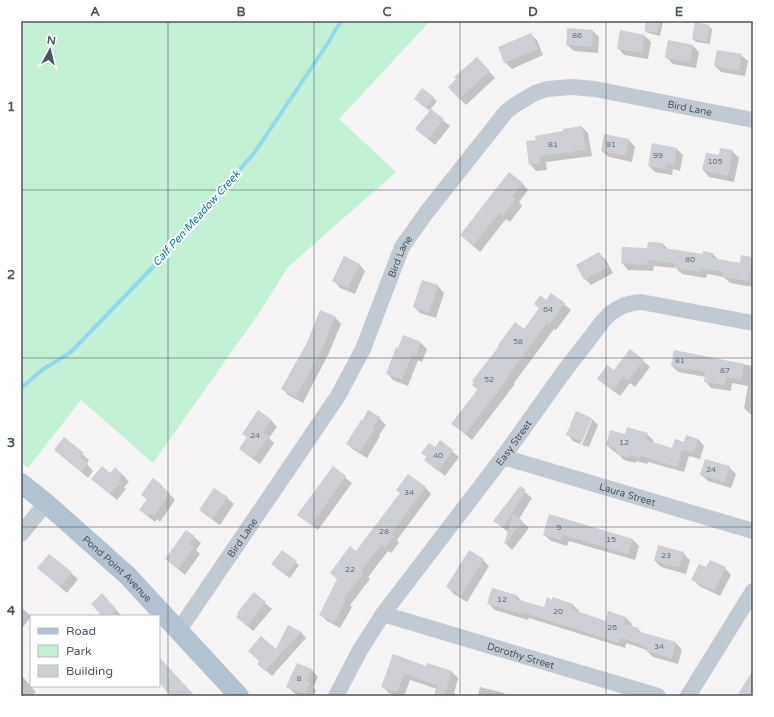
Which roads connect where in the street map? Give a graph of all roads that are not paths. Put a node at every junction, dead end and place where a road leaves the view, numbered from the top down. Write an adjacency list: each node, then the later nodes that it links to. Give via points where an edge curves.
1 (753, 120): 10 (street, Bird Lane, via 572,87 551,88 535,94 506,112 426,213 402,248 363,349 338,396)
2 (753, 323): 3 (street, Easy Street, via 641,302 633,302 615,309 603,321)
3 (503, 457): 6 (street, Laura Street); 9 (street, Easy Street)
4 (21, 483): 5 (main road, Pond Point Avenue)
5 (46, 503): 7 (street); 10 (main road, Pond Point Avenue, via 128,576)
6 (753, 531)
7 (21, 534)
8 (753, 591): 14 (street)
9 (383, 614): 12 (street, Easy Street, via 360,650); 13 (street, Dorothy Street)
10 (179, 630): 11 (main road, Pond Point Avenue)
11 (239, 696)
12 (336, 696)
13 (658, 696)
14 (688, 696)

